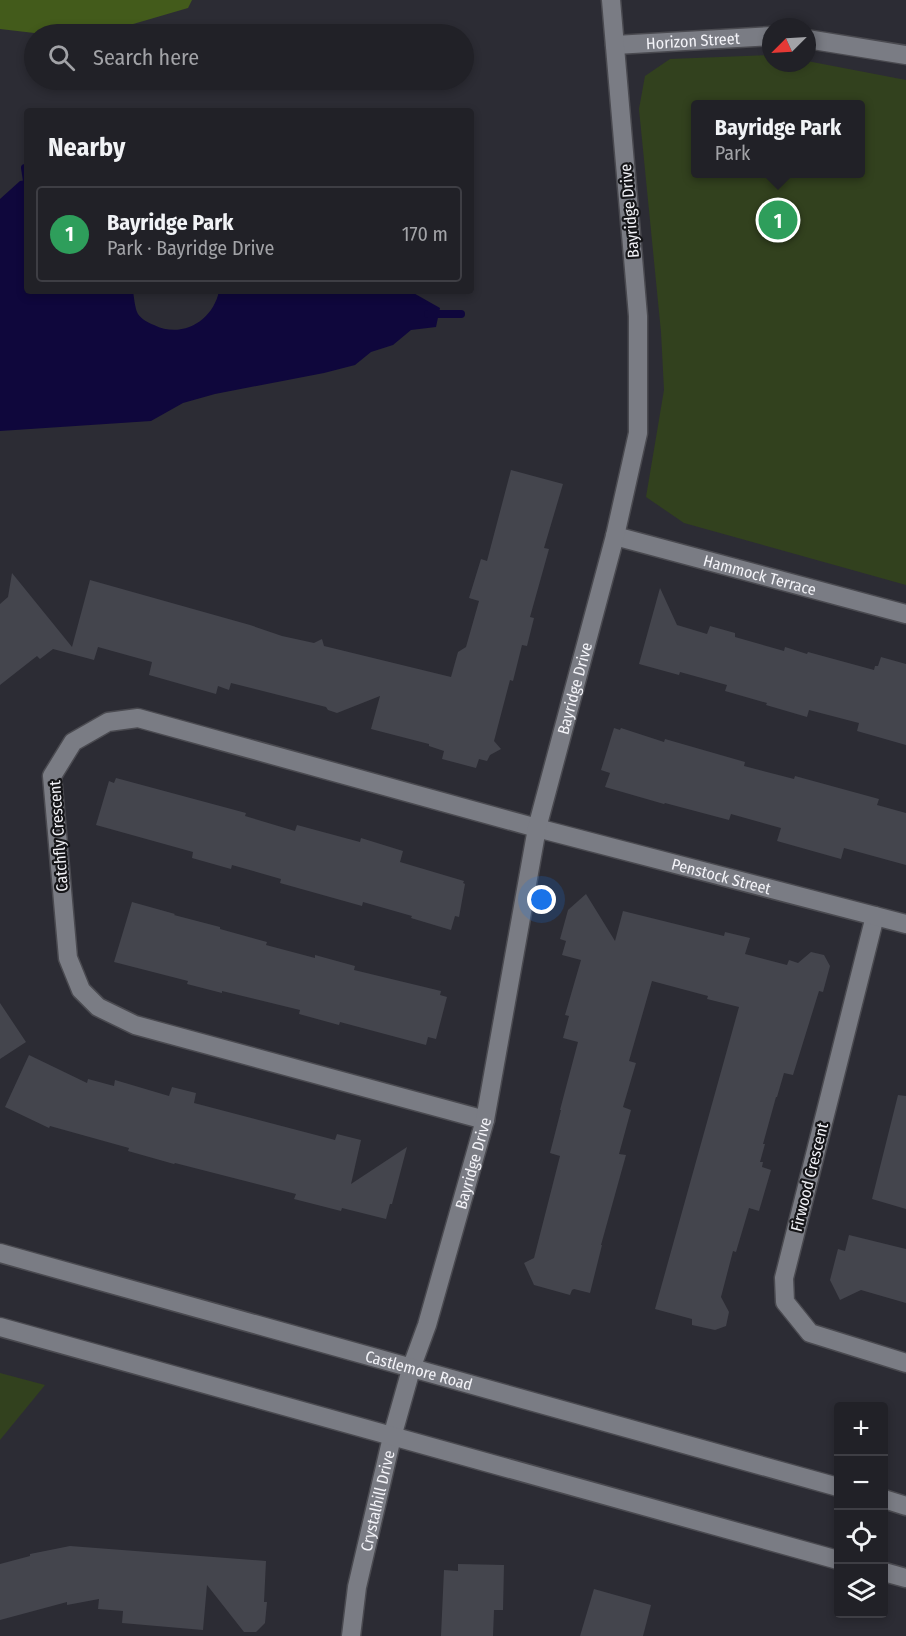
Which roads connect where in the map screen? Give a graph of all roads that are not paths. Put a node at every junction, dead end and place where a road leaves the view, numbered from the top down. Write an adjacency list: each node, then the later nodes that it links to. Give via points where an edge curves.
1 (611, 0): 4 (street, Bayridge Drive)
2 (762, 37): 4 (street, Horizon Street)
3 (816, 40): 5 (street)
4 (615, 45): 6 (street, Bayridge Drive, via 638,316 639,433)
5 (906, 55)
6 (615, 536): 7 (street, Hammock Terrace); 8 (street, Bayridge Drive)
7 (906, 614)
8 (537, 828): 9 (street, Penstock Street); 11 (street, Bayridge Drive); 11 (street, Catchfly Crescent, via 138,718 108,722 73,742 52,776 68,958 81,990 98,1007 135,1025)
9 (875, 916): 10 (street, Penstock Street); 14 (street, Firwood Crescent, via 784,1278 785,1302 810,1333)
10 (906, 924)
11 (485, 1120): 15 (street, Bayridge Drive)
12 (0, 1253): 15 (street, Castlemore Road)
13 (0, 1327): 16 (street)
14 (906, 1363)
15 (412, 1366): 16 (street, Crystalhill Drive); 17 (street, Castlemore Road)
16 (392, 1437): 20 (street); 23 (street, Crystalhill Drive, via 357,1587)
17 (834, 1486)
18 (888, 1500): 19 (street)
19 (906, 1506)
20 (834, 1559)
21 (888, 1573): 22 (street)
22 (906, 1578)
23 (351, 1636)

